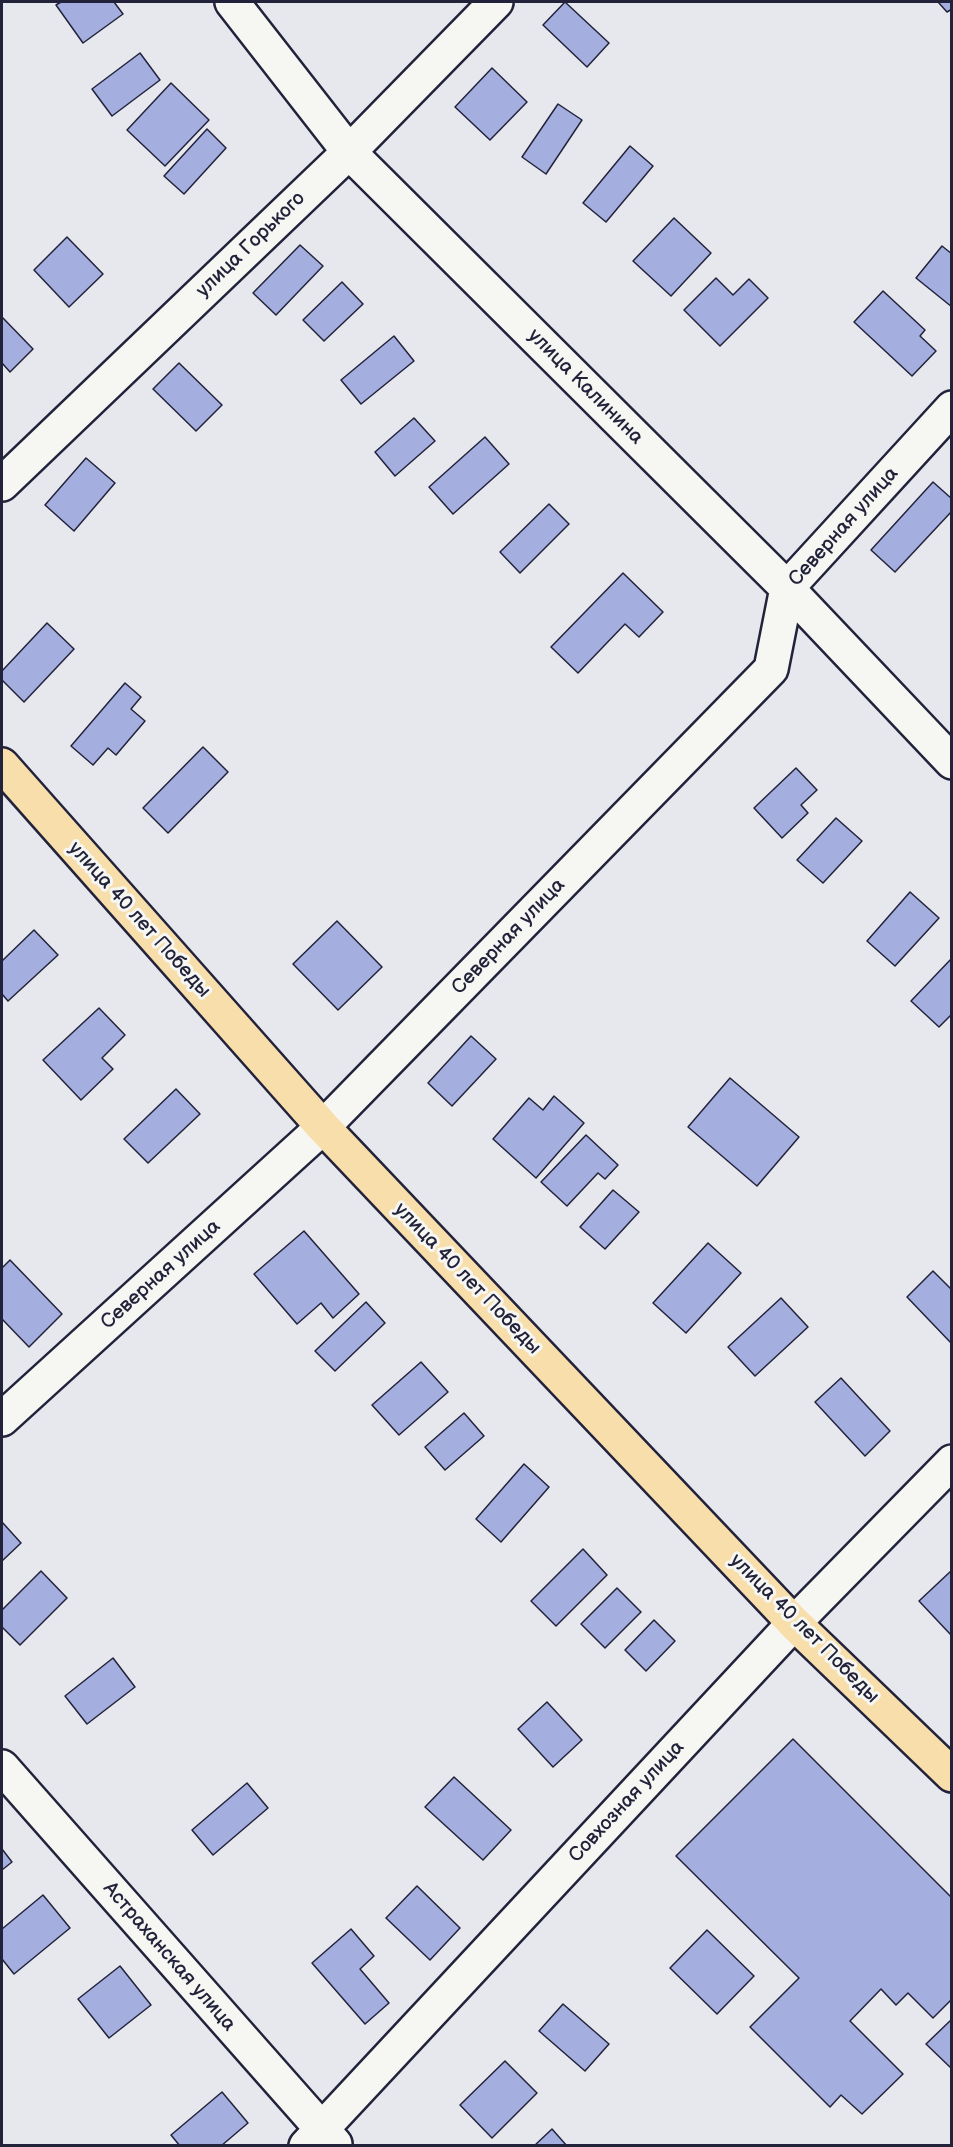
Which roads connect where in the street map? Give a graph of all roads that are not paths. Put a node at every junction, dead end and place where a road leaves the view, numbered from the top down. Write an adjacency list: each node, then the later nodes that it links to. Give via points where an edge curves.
1 (232, 2): 3 (street, улица Калинина)
2 (496, 2): 3 (street, улица Горького)
3 (348, 152): 5 (street, улица Горького); 6 (street, улица Калинина)
4 (951, 408): 6 (street, Северная улица)
5 (2, 484)
6 (788, 588): 7 (street, улица Калинина); 9 (street, Северная улица, via 771,669)
7 (951, 762)
8 (2, 765): 9 (main road, улица 40 лет Победы)
9 (323, 1127): 10 (street, Северная улица); 12 (main road, улица 40 лет Победы)
10 (2, 1419)
11 (951, 1462): 12 (street, Совхозная улица)
12 (794, 1623): 14 (main road, улица 40 лет Победы); 15 (street, Совхозная улица)
13 (2, 1767): 15 (street, Астраханская улица)
14 (951, 1775)
15 (321, 2140)

